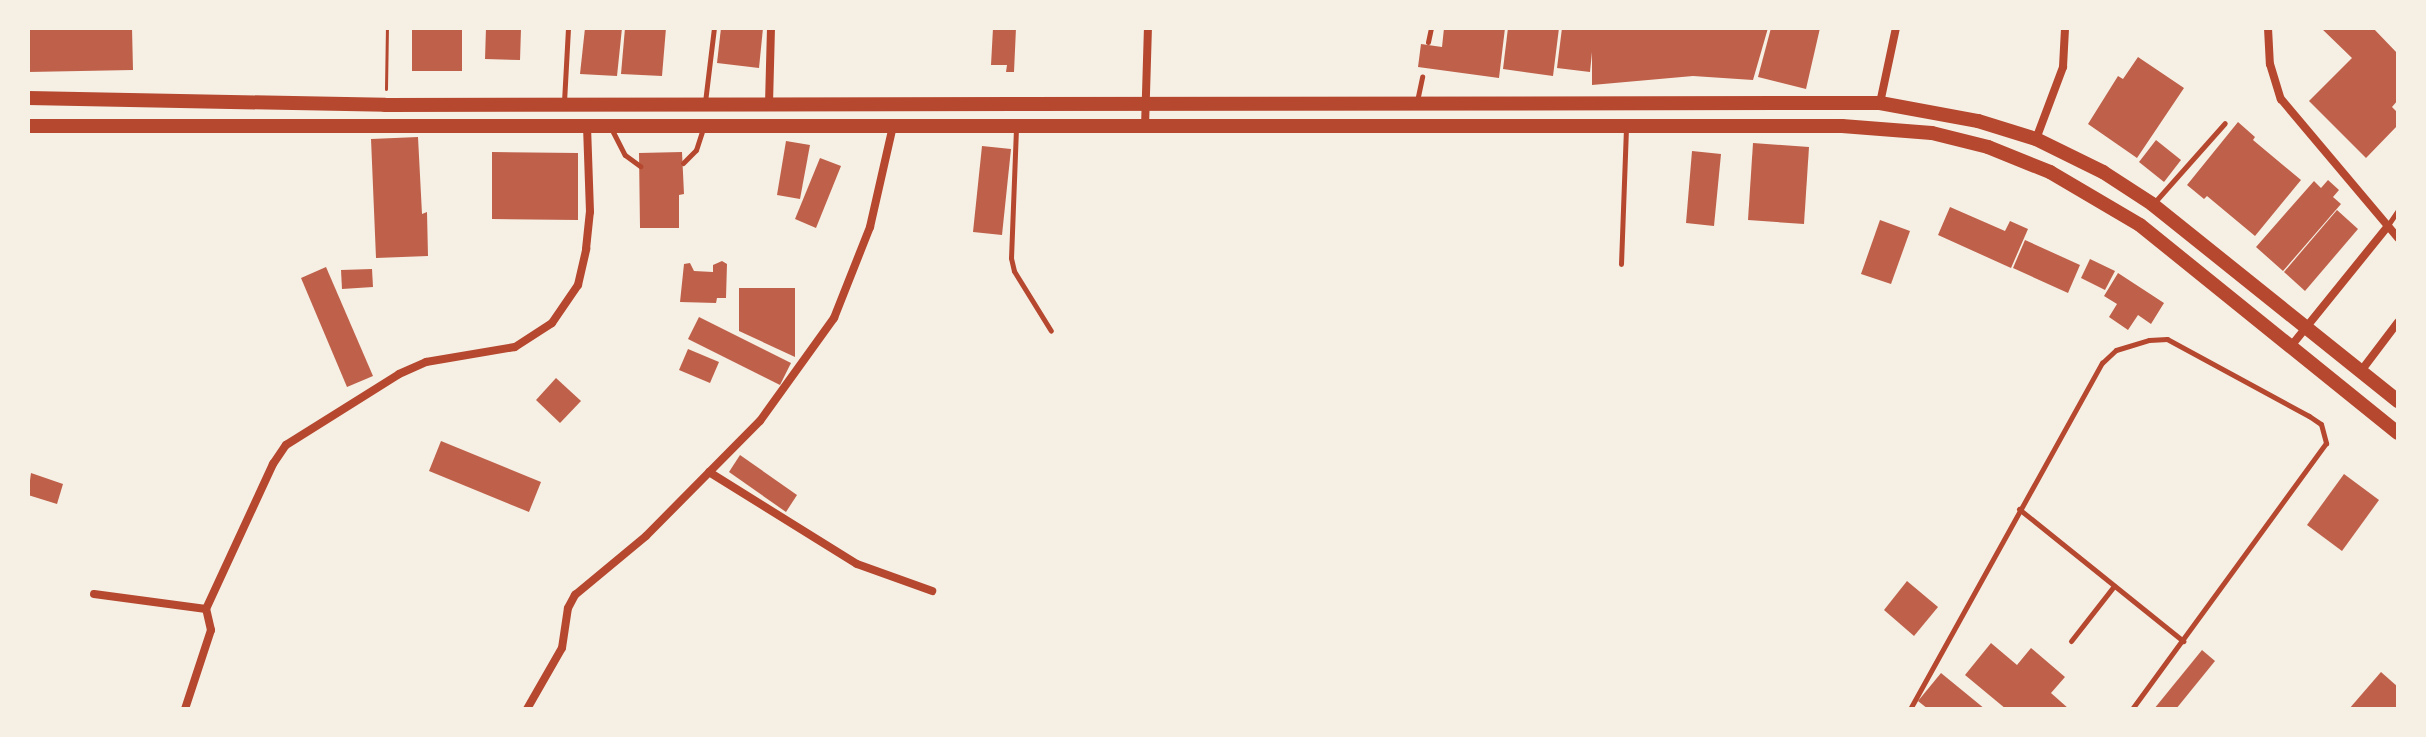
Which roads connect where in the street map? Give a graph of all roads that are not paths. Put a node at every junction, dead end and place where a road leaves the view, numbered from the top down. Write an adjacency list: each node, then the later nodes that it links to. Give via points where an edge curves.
1 (568, 28): 13 (lane)
2 (714, 28): 14 (lane)
3 (771, 28): 17 (street)
4 (1148, 28): 15 (street)
5 (1431, 28): 9 (lane)
6 (1896, 28): 16 (street)
7 (2065, 28): 27 (street, via 2063,67)
8 (2268, 28): 32 (street, via 2270,64 2281,99)
9 (1428, 42)
10 (1422, 77): 12 (lane)
11 (28, 98): 13 (main road)
12 (1417, 102): 15 (main road); 16 (main road)
13 (564, 103): 14 (main road)
14 (705, 103): 17 (main road)
15 (1144, 103): 17 (main road); 26 (street)
16 (1880, 103): 27 (main road, via 1978,121)
17 (769, 104)
18 (2225, 123): 30 (lane)
19 (1626, 125): 26 (main road); 34 (lane); 38 (main road, via 1842,126 1932,133 1988,147 2050,172 2140,225)
20 (28, 126): 21 (main road)
21 (587, 126): 23 (main road); 47 (street, via 586,249 578,285 564,309 515,347 426,362 399,374 286,445)
22 (893, 126): 24 (main road); 25 (main road); 42 (street, via 870,227 834,318 760,421)
23 (611, 127): 24 (main road); 29 (lane, via 625,155)
24 (703, 127): 28 (lane, via 696,150)
25 (1016, 127): 26 (main road); 37 (lane, via 1011,258)
26 (1145, 127)
27 (2036, 139): 30 (main road)
28 (683, 163)
29 (640, 166)
30 (2152, 204): 36 (main road)
31 (2398, 210): 32 (lane)
32 (2388, 226): 33 (street); 36 (street)
33 (2398, 238)
34 (1621, 264)
35 (2398, 322): 39 (street)
36 (2307, 328): 38 (street); 39 (main road)
37 (1051, 331)
38 (2291, 346): 41 (main road)
39 (2361, 371): 40 (main road)
40 (2398, 401)
41 (2398, 433)
42 (709, 472): 45 (street, via 857,564); 51 (street, via 646,536 575,595 562,648)
43 (2019, 509): 44 (lane); 49 (lane, via 2107,355 2149,340 2167,339 2321,424 2326,443); 52 (lane)
44 (2114, 586): 48 (lane); 49 (lane)
45 (932, 591)
46 (94, 594): 47 (street)
47 (206, 609): 50 (street, via 211,630)
48 (2071, 641)
49 (2183, 641): 53 (lane)
50 (185, 709)
51 (527, 709)
52 (1910, 709)
53 (2132, 709)

